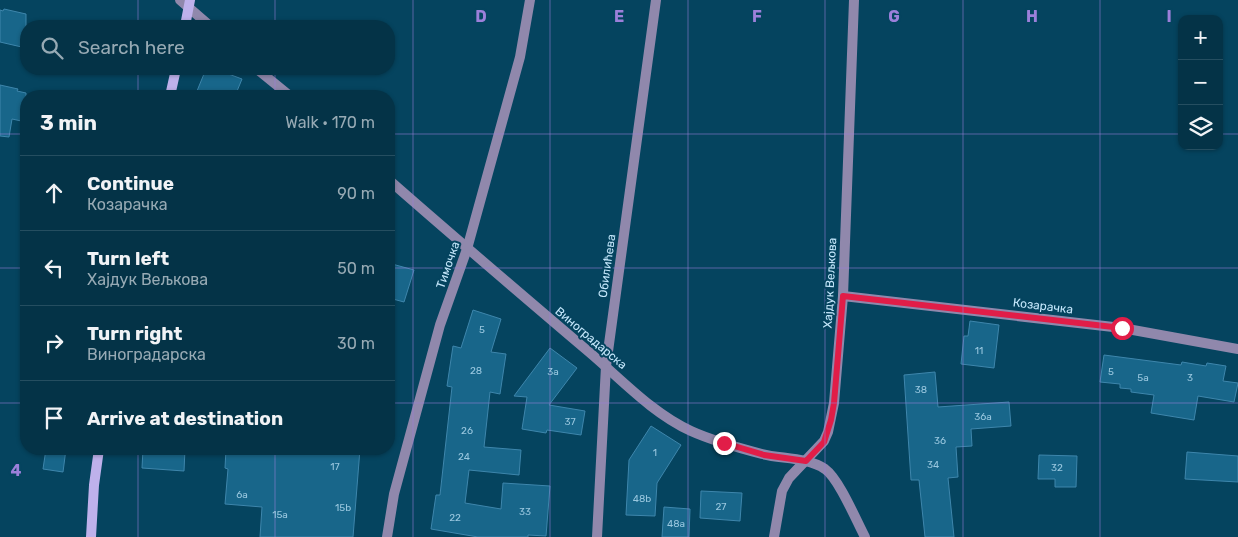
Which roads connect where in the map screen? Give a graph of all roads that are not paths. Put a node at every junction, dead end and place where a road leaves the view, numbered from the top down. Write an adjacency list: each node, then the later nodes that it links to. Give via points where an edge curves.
1 (180, 0): 5 (street)
2 (530, 0): 13 (street, Тимочка, via 520,56)
3 (656, 0): 16 (street, Обилићева)
4 (854, 0): 14 (street, Хајдук Вељкова)
5 (189, 4): 6 (main road); 7 (street)
6 (186, 20)
7 (204, 20)
8 (175, 75): 10 (main road)
9 (264, 75): 11 (street)
10 (171, 90)
11 (283, 90)
12 (395, 185): 13 (street, Виноградарска)
13 (467, 249): 16 (street, Виноградарска); 20 (street, Тимочка, via 440,325 394,494)
14 (843, 296): 15 (street, Козарачка, via 1122,328); 18 (street, Хајдук Вељкова, via 831,420 824,442)
15 (1238, 349)
16 (606, 366): 18 (street, Виноградарска, via 660,414 691,431 764,455); 21 (street, Обилићева)
17 (98, 455): 19 (main road)
18 (806, 461): 22 (street, Хајдук Вељкова, via 789,478 782,491); 23 (street, via 831,475)
19 (91, 537)
20 (387, 537)
21 (597, 537)
22 (774, 537)
23 (864, 537)

